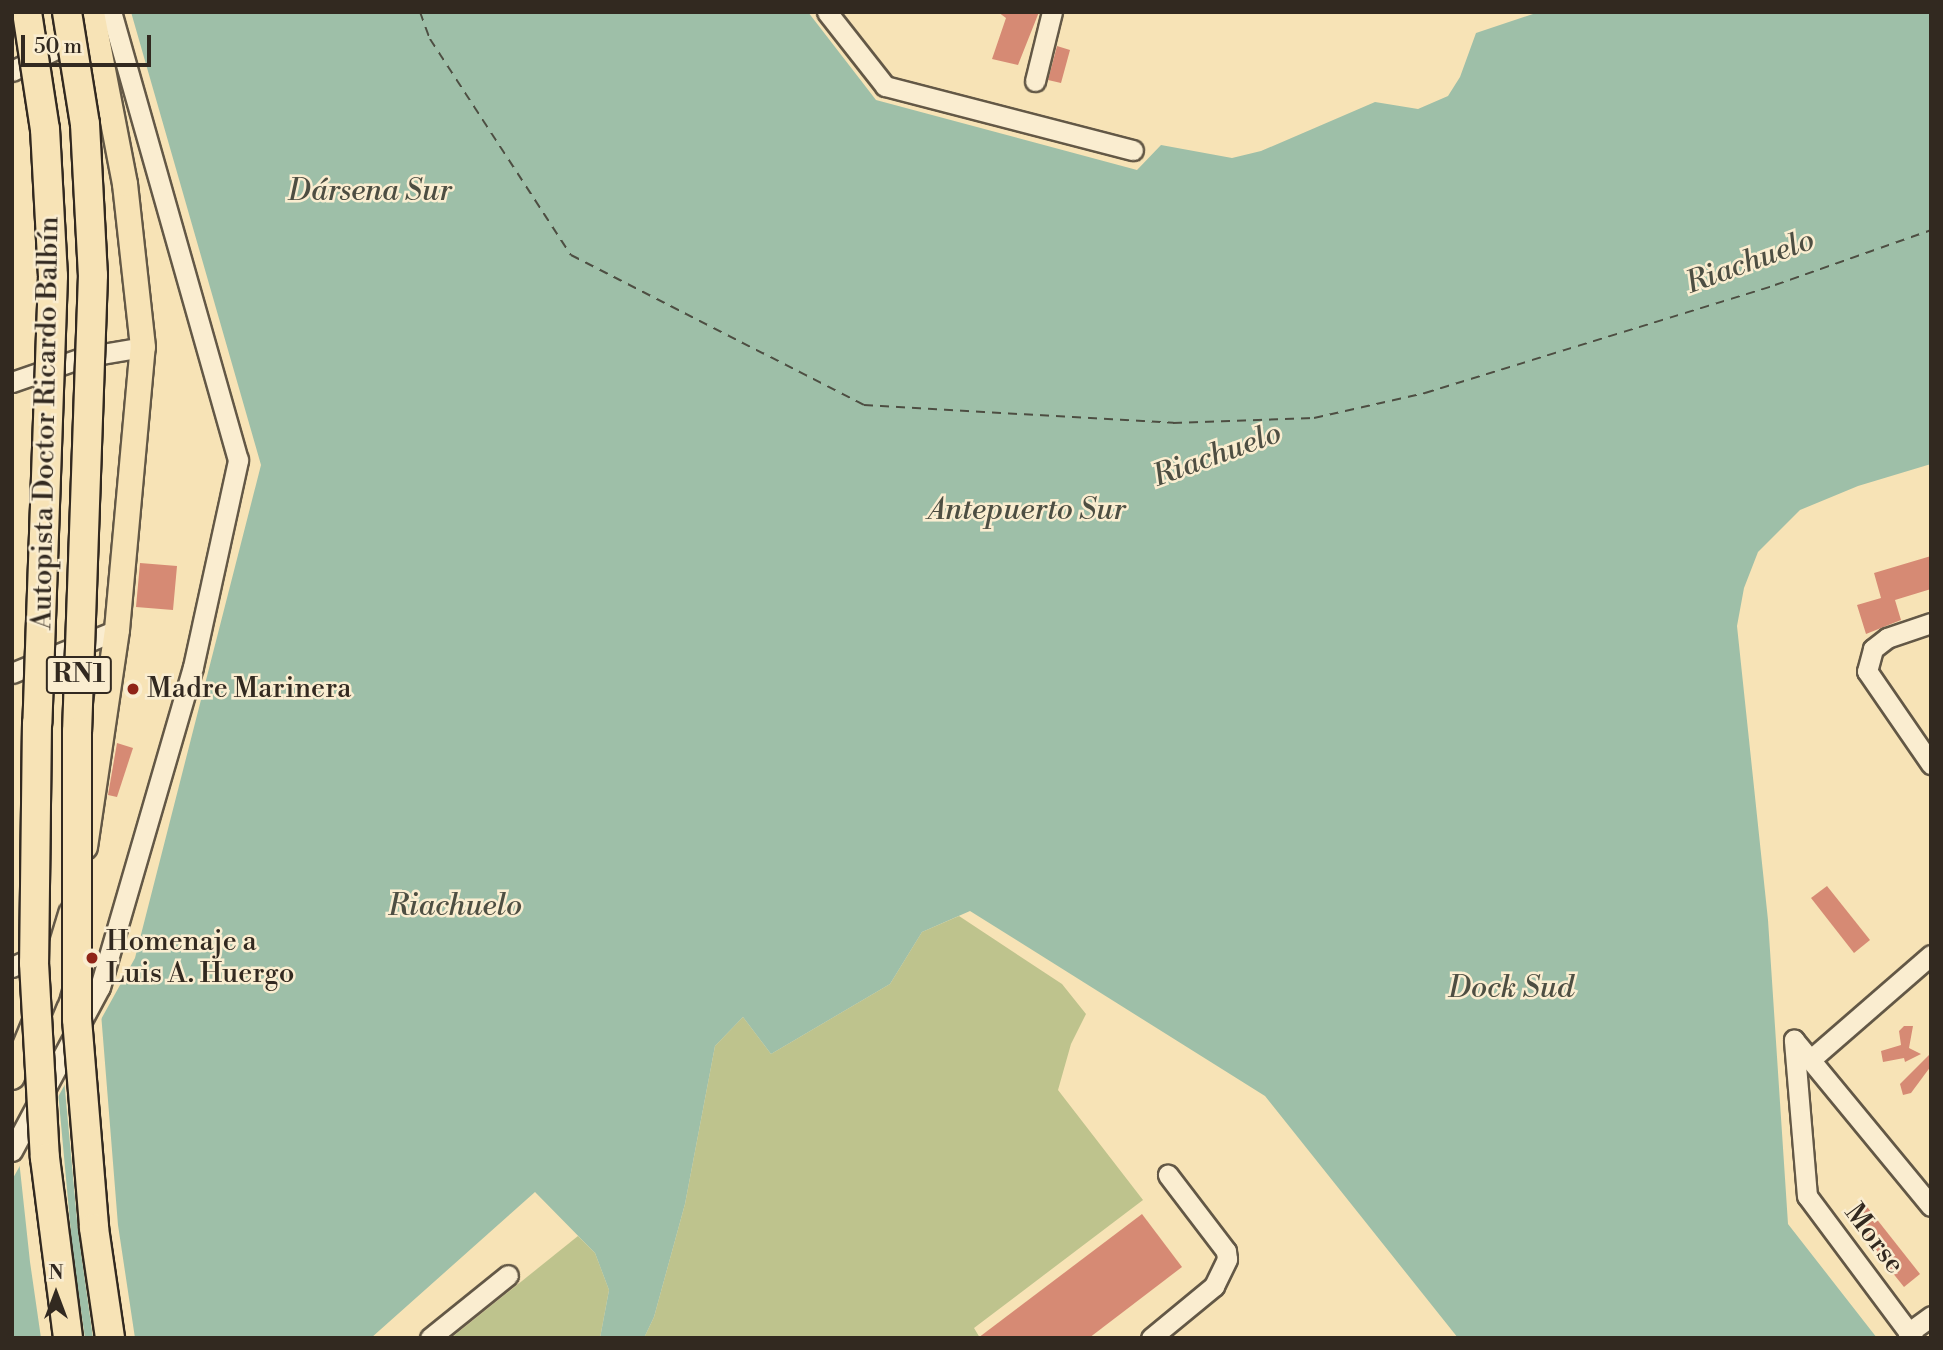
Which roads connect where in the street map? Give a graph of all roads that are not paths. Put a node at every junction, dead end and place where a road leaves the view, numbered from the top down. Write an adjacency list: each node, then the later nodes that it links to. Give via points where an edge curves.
1 (27, 12): 29 (highway, Autopista Doctor Ricardo Balbín / RN1, bridge, via 45,129 53,276 37,723 34,963 45,1158)
2 (68, 12): 6 (main road); 30 (highway, Autopista Doctor Ricardo Balbín / RN1, bridge, via 85,124 93,275 76,745 77,1019 94,1228)
3 (827, 12): 9 (street, via 885,86)
4 (1052, 12): 8 (street)
5 (100, 18): 6 (street); 10 (main road); 23 (street, via 237,460 194,667 100,988)
6 (70, 42): 7 (street); 11 (main road)
7 (12, 71)
8 (1035, 81)
9 (1133, 150)
10 (143, 347): 11 (street); 14 (main road)
11 (84, 357): 12 (street); 15 (main road)
12 (12, 382)
13 (1931, 623): 17 (street, via 1887,638 1873,649 1867,671)
14 (117, 630): 15 (street); 18 (main road, via 91,819)
15 (72, 648): 16 (street); 18 (main road)
16 (12, 673)
17 (1931, 764)
18 (64, 943): 20 (street); 21 (main road)
19 (1931, 955): 22 (street)
20 (12, 967)
21 (15, 1060)
22 (1810, 1060): 25 (street); 28 (street, Morse, via 1794,1041 1804,1183 1816,1208)
23 (12, 1151)
24 (1168, 1175): 32 (street, via 1226,1251 1227,1259 1214,1286)
25 (1931, 1206)
26 (508, 1275): 31 (street)
27 (1931, 1316): 28 (street)
28 (1910, 1335)
29 (68, 1338)
30 (110, 1338)
31 (430, 1338)
32 (1151, 1338)

